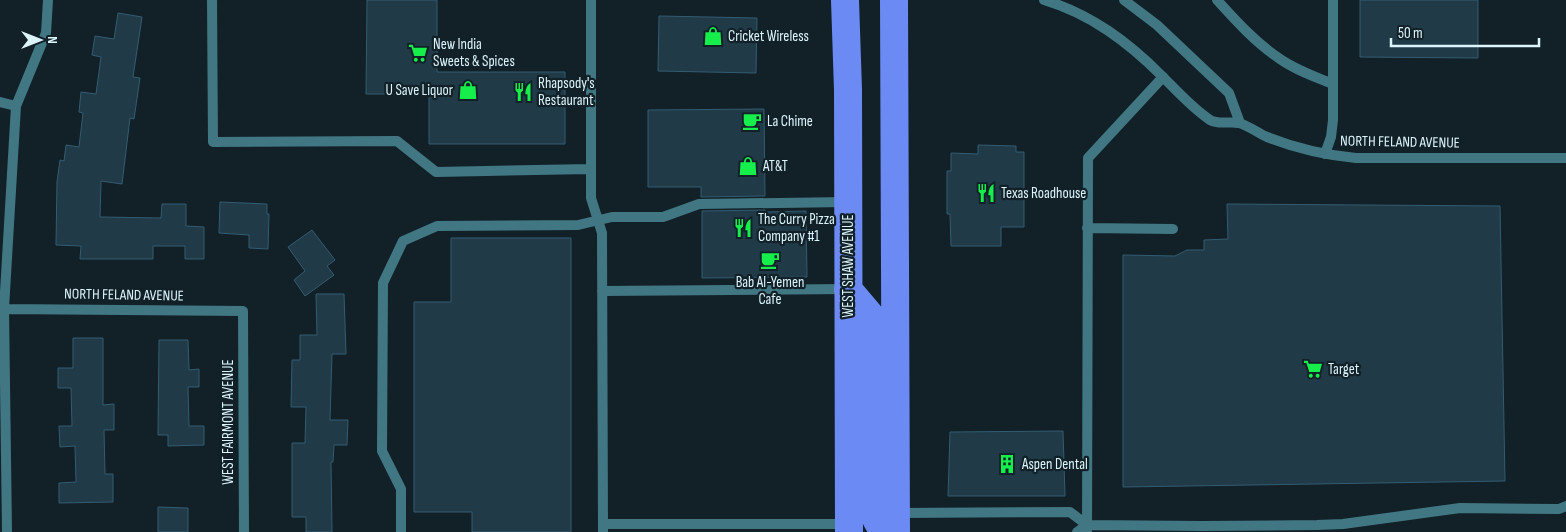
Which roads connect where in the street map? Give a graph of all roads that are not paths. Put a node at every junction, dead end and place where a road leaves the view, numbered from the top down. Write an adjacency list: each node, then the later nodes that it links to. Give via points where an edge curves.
1 (48, 0): 13 (street, via 46,33)
2 (212, 0): 17 (street, via 213,142 397,141 436,172)
3 (591, 0): 17 (street)
4 (845, 0): 18 (main road, WEST SHAW AVENUE)
5 (894, 0): 27 (main road)
6 (1044, 0): 10 (street, NORTH FELAND AVENUE, via 1076,11 1104,27 1124,40)
7 (1124, 0): 14 (street, via 1157,25 1229,92)
8 (1216, 0): 11 (street, via 1261,45 1279,58)
9 (1333, 0): 11 (street)
10 (1163, 77): 14 (street, NORTH FELAND AVENUE, via 1212,122); 20 (street, via 1088,158)
11 (1333, 84): 15 (street, via 1333,120)
12 (0, 102): 13 (street)
13 (16, 106): 24 (street)
14 (1240, 123): 15 (street, NORTH FELAND AVENUE, via 1301,150)
15 (1326, 154): 16 (street, NORTH FELAND AVENUE, via 1356,158)
16 (1566, 158)
17 (590, 169): 19 (street, via 591,198)
18 (848, 202): 19 (street, via 699,204 662,217); 22 (main road, WEST SHAW AVENUE)
19 (598, 220): 23 (street, via 602,232); 33 (street, via 578,225 437,226 403,242 382,283 382,451 401,489)
20 (1087, 228): 21 (street); 30 (street)
21 (1173, 229)
22 (848, 289): 23 (street); 27 (main road, via 870,315 872,508 880,527); 29 (main road, WEST SHAW AVENUE)
23 (602, 290): 28 (street)
24 (4, 309): 25 (street, NORTH FELAND AVENUE); 31 (street)
25 (242, 311): 32 (street, WEST FAIRMONT AVENUE)
26 (1566, 506): 30 (street, via 1460,508 1344,524)
27 (893, 526): 30 (street, via 1070,512)
28 (603, 528): 29 (street)
29 (855, 529)
30 (1087, 529): 34 (street)
31 (7, 532)
32 (244, 532)
33 (401, 532)
34 (1077, 532)

